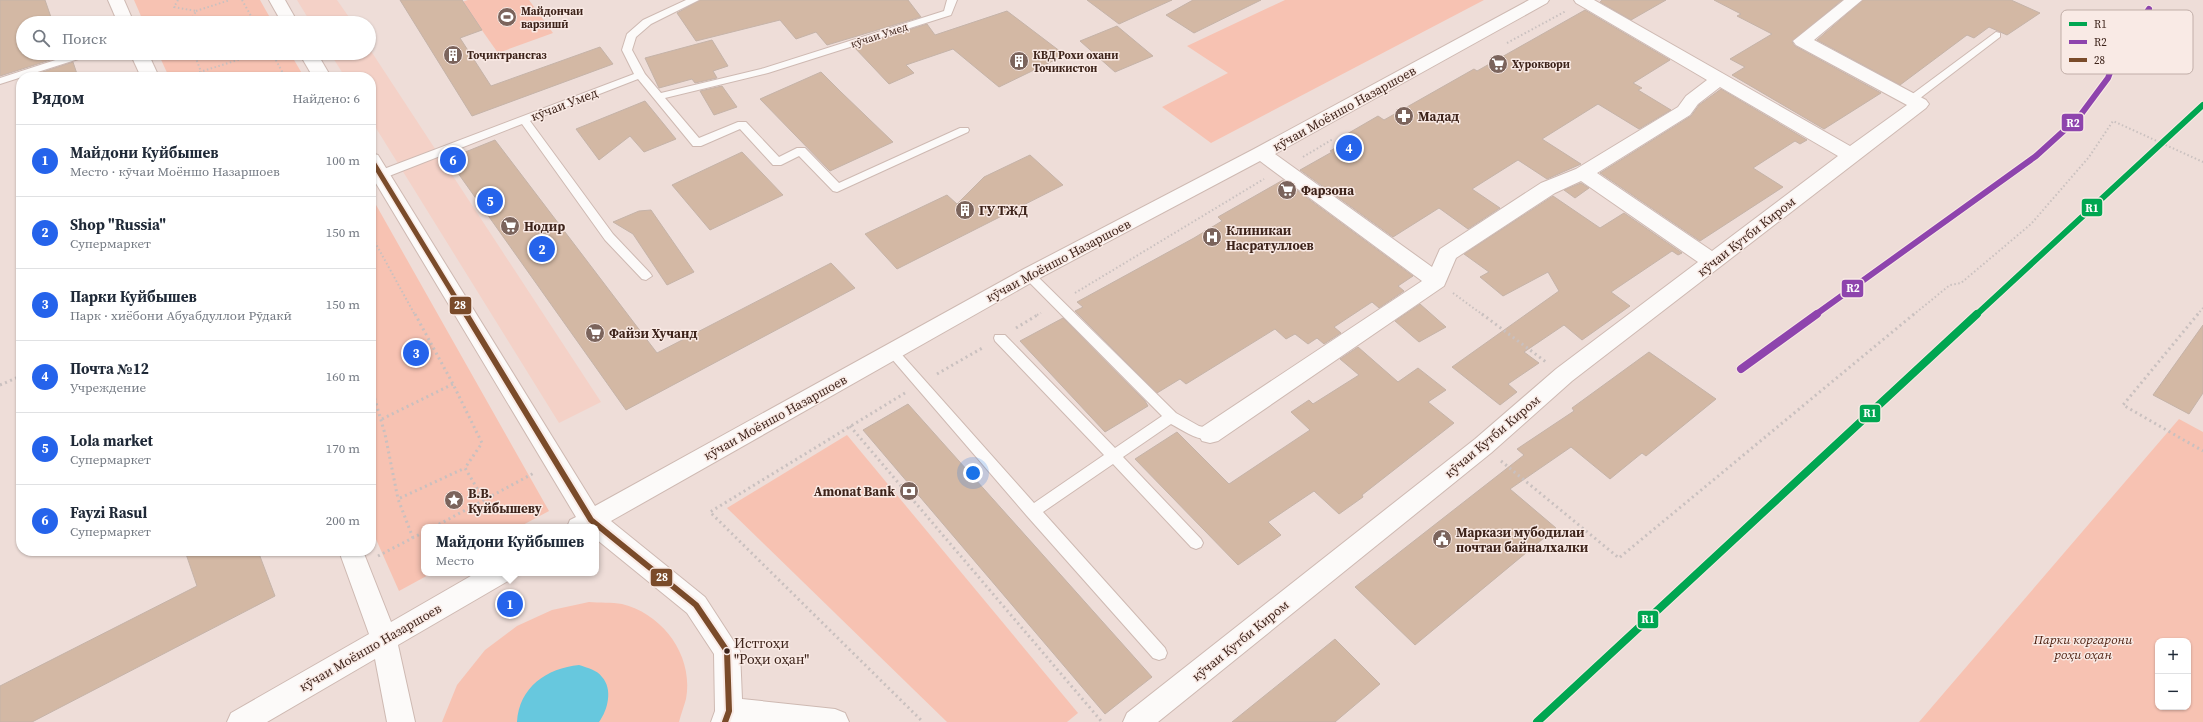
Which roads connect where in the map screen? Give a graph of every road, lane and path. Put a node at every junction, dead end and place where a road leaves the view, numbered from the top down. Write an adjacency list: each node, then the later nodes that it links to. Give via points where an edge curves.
1 (116, 0): 12 (street)
2 (178, 0): 11 (path, via 174,7)
3 (230, 0): 11 (path)
4 (242, 0): 14 (path)
5 (277, 0): 15 (street)
6 (694, 0): 28 (lane, via 647,22 630,36 627,50)
7 (952, 0): 32 (lane, кӯчаи Умед, via 948,13 764,71)
8 (1541, 0): 36 (street, кӯчаи Моёншо Назаршоев)
9 (1582, 0): 30 (street)
10 (1854, 0): 33 (street, via 1802,41)
11 (196, 11): 13 (path)
12 (123, 16)
13 (194, 16)
14 (251, 16)
15 (286, 16)
16 (1996, 34): 33 (lane)
17 (65, 60): 23 (lane)
18 (142, 60): 24 (street)
19 (196, 60): 25 (path)
20 (238, 60): 25 (path)
21 (276, 60): 26 (path)
22 (312, 60): 27 (street)
23 (28, 72)
24 (148, 72)
25 (200, 72)
26 (282, 72)
27 (319, 72)
28 (640, 75): 32 (lane); 34 (lane, кӯчаи Умед)
29 (16, 76): 31 (lane)
30 (1720, 79): 37 (street); 40 (street, via 1692,100 1684,111)
31 (0, 81)
32 (658, 97): 35 (lane, via 697,143 742,124 777,162 801,151 837,188)
33 (1912, 100): 37 (street, кӯчаи Кутби Киром, via 1920,104)
34 (524, 120): 39 (lane, кӯчаи Умед); 44 (lane, via 609,237)
35 (964, 130)
36 (1262, 153): 43 (street, кӯчаи Моёншо Назаршоев); 45 (street)
37 (1851, 155): 42 (street, кӯчаи Кутби Киром)
38 (2203, 162): 58 (path, via 2113,121 2088,157 2031,224 1961,283 1950,285 1620,558)
39 (376, 167): 61 (street)
40 (1583, 173): 42 (street); 45 (street, via 1548,188 1447,254)
41 (376, 244): 51 (path)
42 (1713, 262): 49 (street, кӯчаи Кутби Киром)
43 (1029, 275): 48 (street, кӯчаи Моёншо Назаршоев); 54 (lane)
44 (646, 276)
45 (1437, 281): 49 (path); 57 (street)
46 (2203, 308): 59 (path, via 2123,405)
47 (1000, 338): 60 (lane)
48 (891, 351): 65 (lane); 67 (street, кӯчаи Моёншо Назаршоев)
49 (1564, 375): 58 (street, кӯчаи Кутби Киром)
50 (16, 378): 52 (path)
51 (453, 384): 55 (path); 62 (path, via 482,443)
52 (0, 385)
53 (376, 402): 55 (path)
54 (1171, 417): 57 (lane, via 1196,431); 60 (lane)
55 (382, 419): 63 (path)
56 (850, 426): 81 (path)
57 (1210, 434)
58 (1482, 446): 82 (street, кӯчаи Кутби Киром)
59 (2203, 451)
60 (1114, 456): 65 (lane); 71 (lane)
61 (556, 461): 64 (path); 67 (street)
62 (465, 468): 63 (path); 64 (path)
63 (398, 499): 70 (path)
64 (484, 500): 66 (path)
65 (1032, 512): 76 (lane)
66 (440, 524)
67 (585, 524)
68 (421, 534): 70 (path)
69 (599, 534): 77 (street, via 696,605 727,651)
70 (413, 538): 72 (path)
71 (1196, 543)
72 (376, 551)
73 (354, 559): 75 (street)
74 (495, 576): 75 (street, кӯчаи Моёншо Назаршоев)
75 (384, 639): 78 (street, кӯчаи Моёншо Назаршоев); 79 (street)
76 (1159, 653)
77 (727, 717): 80 (street)
78 (241, 722)
79 (400, 722)
80 (835, 722)
81 (1102, 722)
82 (1137, 722)

